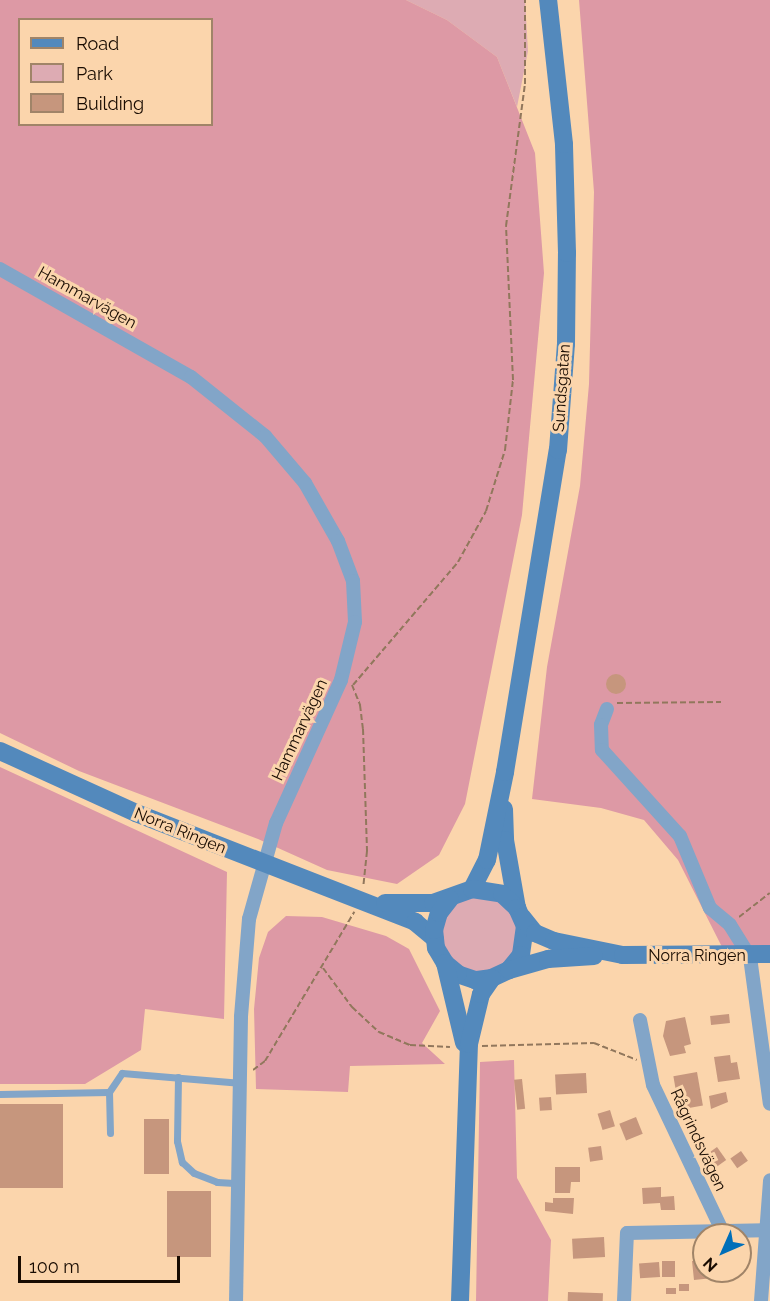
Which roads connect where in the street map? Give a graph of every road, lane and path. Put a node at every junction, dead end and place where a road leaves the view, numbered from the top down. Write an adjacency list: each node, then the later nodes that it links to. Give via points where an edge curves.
1 (525, 0): 12 (path, via 526,78 506,226 513,380 509,433 486,511 462,554 352,685 360,705 364,750 367,851)
2 (548, 0): 7 (main road, Sundsgatan, via 564,144 566,344 558,450)
3 (0, 269): 8 (street, Hammarvägen, via 191,377 265,436 305,483 338,541 353,581 355,622 341,680 285,802)
4 (721, 702): 5 (path, via 633,701)
5 (607, 709): 14 (street, via 600,725 602,750 680,836 710,908)
6 (0, 750): 8 (main road, Norra Ringen, via 136,813)
7 (505, 772): 9 (main road, Sundsgatan, via 487,860); 13 (main road, Sundsgatan, via 505,840)
8 (263, 864): 12 (main road, Norra Ringen); 29 (street, Hammarvägen, via 249,919 241,1017)
9 (472, 889): 11 (main road); 13 (main road, via 502,894)
10 (770, 893): 14 (path)
11 (450, 899): 12 (main road, Norra Ringen, via 405,906); 15 (main road, via 439,913)
12 (360, 900): 15 (main road, Norra Ringen, via 415,922); 20 (path)
13 (520, 912): 17 (main road, Norra Ringen, via 535,933 554,942); 21 (main road, via 524,946)
14 (730, 925): 18 (street)
15 (435, 939): 19 (main road)
16 (770, 954): 18 (main road, Norra Ringen)
17 (623, 955): 18 (main road, Norra Ringen); 21 (main road, Norra Ringen, via 549,959)
18 (750, 957): 32 (street)
19 (445, 963): 22 (main road, via 466,978); 27 (main road, via 461,1022)
20 (323, 968): 25 (path, via 361,1017 387,1036 421,1047); 29 (path, via 265,1061)
21 (509, 970): 22 (main road)
22 (492, 978): 27 (main road, via 478,1005)
23 (640, 1020): 26 (street, Rågrindsvägen)
24 (479, 1046): 26 (path, via 594,1043 633,1059)
25 (453, 1047)
26 (648, 1060): 36 (street, Rågrindsvägen, via 653,1085)
27 (467, 1069): 41 (main road)
28 (178, 1077): 29 (lane); 30 (lane, via 122,1073); 35 (lane, via 177,1141 182,1162 194,1173 217,1182)
29 (242, 1079): 35 (street, Hammarvägen)
30 (109, 1092): 31 (lane); 33 (lane)
31 (0, 1094)
32 (770, 1104)
33 (110, 1132)
34 (770, 1180): 39 (street)
35 (239, 1183): 40 (street, Hammarvägen)
36 (719, 1223)
37 (752, 1229): 39 (street)
38 (692, 1230): 42 (street, via 627,1233)
39 (767, 1230): 43 (street)
40 (236, 1301)
41 (460, 1301)
42 (624, 1301)
43 (761, 1301)

